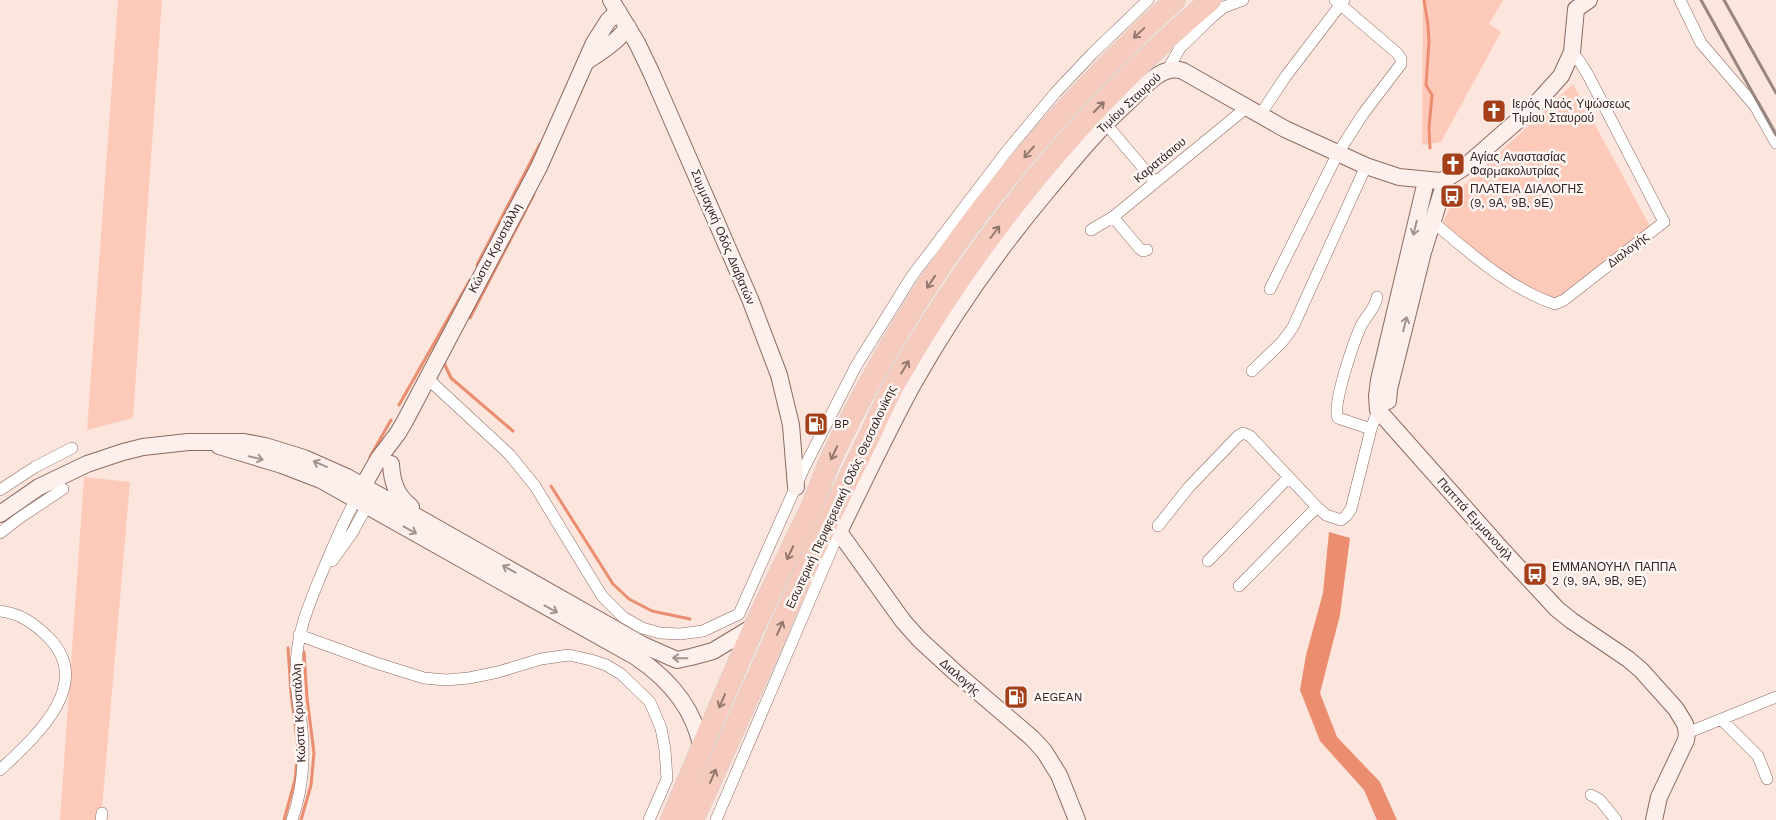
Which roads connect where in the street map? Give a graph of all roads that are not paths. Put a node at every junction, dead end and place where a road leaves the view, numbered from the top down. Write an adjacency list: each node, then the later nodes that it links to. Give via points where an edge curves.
1 (1148, 0): 37 (street, via 1056,92 912,276 856,366)
2 (1175, 0): 50 (highway, Εσωτερική Περιφερειακή Οδός Θεσσαλονίκης, one-way to 50, via 1092,82 1007,177 955,245 913,308 832,455)
3 (1211, 0): 59 (highway, Εσωτερική Περιφερειακή Οδός Θεσσαλονίκης, one-way to 3, via 840,493 897,379 931,324 971,263 1023,194 1087,119 1182,24)
4 (1242, 0): 12 (street, via 1224,7 1213,16 1180,48)
5 (1680, 0): 16 (street, via 1701,43 1755,106)
6 (1340, 2): 14 (street); 17 (street, via 1402,59)
7 (1580, 3): 10 (street, Τιμίου Σταυρού)
8 (618, 4): 9 (street, Συμμαχική Οδός Διαβατών); 11 (street, Κώστα Κρυστάλλη)
9 (628, 27): 11 (street); 37 (street, Συμμαχική Οδός Διαβατών, via 652,72 772,355 789,414)
10 (1572, 52): 19 (street, Τιμίου Σταυρού, via 1561,76 1544,96 1463,168); 23 (street, Διαλογής, via 1588,76 1664,222 1555,304 1507,280)
11 (587, 60): 29 (street, Κώστα Κρυστάλλη, via 539,167)
12 (1168, 69): 13 (street, Τιμίου Σταυρού, via 1183,71); 15 (street, Τιμίου Σταυρού)
13 (1246, 108): 14 (street, Τιμίου Σταυρού); 21 (street, Καρατάσιου)
14 (1260, 115): 17 (street, Τιμίου Σταυρού)
15 (1106, 124): 21 (street); 45 (street, Τιμίου Σταυρού, via 1012,233 966,298 913,386)
16 (1776, 143)
17 (1338, 153): 18 (street, Τιμίου Σταυρού); 26 (street)
18 (1366, 166): 20 (street, Τιμίου Σταυρού, via 1399,177); 28 (street, via 1293,327)
19 (1446, 179): 20 (street, Τιμίου Σταυρού); 23 (street)
20 (1426, 181): 30 (street, one-way to 30, via 1379,380)
21 (1155, 182): 22 (street, Καρατάσιου)
22 (1113, 217): 24 (street, Καρατάσιου); 25 (street, via 1140,249)
23 (1432, 222): 31 (street, one-way to 23, via 1389,389)
24 (1090, 230)
25 (1147, 250)
26 (1270, 289)
27 (1377, 297): 32 (street, via 1360,328 1336,411 1338,418)
28 (1252, 371)
29 (427, 378): 33 (street, Κώστα Κρυστάλλη); 37 (street, via 509,454 534,486 602,596 623,617 642,628 660,633 703,632 739,614)
30 (1378, 410): 31 (street, Παππά Εμμανουήλ); 32 (street)
31 (1389, 424): 54 (street, Παππά Εμμανουήλ, via 1557,609 1641,670 1676,709)
32 (1371, 429): 41 (street, via 1351,509 1341,520 1326,515)
33 (398, 433): 35 (street, Κώστα Κρυστάλλη); 40 (street, Κώστα Κρυστάλλη, via 379,458)
34 (72, 448): 39 (street)
35 (391, 464): 40 (street, Κώστα Κρυστάλλη); 44 (street, via 399,496)
36 (1288, 478): 41 (street); 43 (street, via 1250,436 1243,434 1190,487); 47 (street)
37 (796, 488)
38 (63, 489): 46 (street)
39 (0, 490)
40 (365, 496): 42 (street, via 329,468 279,449 244,442 188,442 143,448 87,464 39,487); 44 (street); 51 (street, Κώστα Κρυστάλλη, via 352,533 320,579); 55 (street, one-way to 55, via 649,666 687,708 696,724)
41 (1317, 507): 48 (street)
42 (0, 514)
43 (1158, 526)
44 (436, 528): 50 (street, one-way to 44, via 713,651 677,660 643,645)
45 (839, 532): 63 (street); 64 (street, Διαλογής, via 919,639 1044,751 1059,775)
46 (0, 534)
47 (1208, 561)
48 (1239, 586)
49 (0, 611): 56 (street, via 12,612 34,623 51,640 66,666 64,688 50,718)
50 (756, 625): 55 (highway, Εσωτερική Περιφερειακή Οδός Θεσσαλονίκης, one-way to 55)
51 (299, 635): 60 (street, Κώστα Κρυστάλλη, via 296,671 303,741 302,774); 61 (street, via 424,678 469,678 569,655 606,665 621,674 650,702 662,728 667,779)
52 (1776, 697): 53 (street)
53 (1722, 720): 54 (street); 57 (street, via 1758,756)
54 (1687, 733): 66 (street, via 1659,797)
55 (702, 750): 62 (highway, Εσωτερική Περιφερειακή Οδός Θεσσαλονίκης)
56 (0, 770)
57 (1766, 779)
58 (1591, 794): 65 (street)
59 (697, 816)
60 (292, 820)
61 (649, 820)
62 (671, 820)
63 (716, 820)
64 (1077, 820)
65 (1616, 820)
66 (1654, 820)

